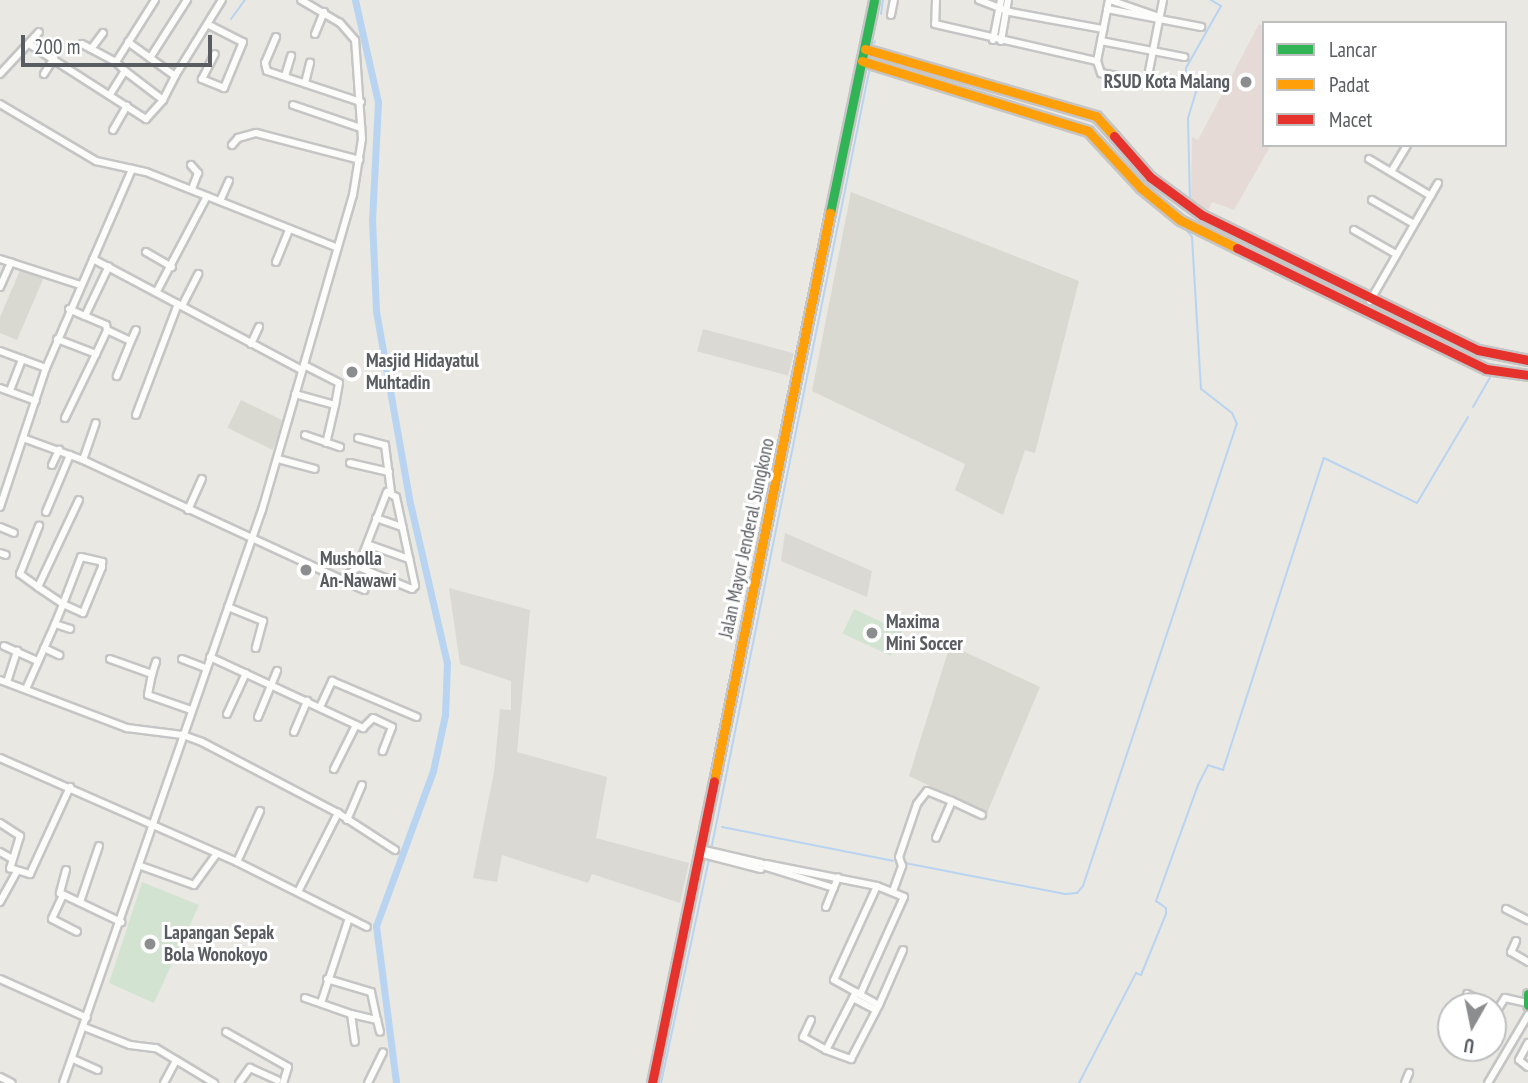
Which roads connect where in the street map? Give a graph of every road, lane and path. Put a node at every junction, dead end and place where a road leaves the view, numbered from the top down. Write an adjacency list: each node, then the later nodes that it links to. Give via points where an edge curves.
1 (155, 0): 26 (street)
2 (187, 0): 36 (street)
3 (221, 0): 17 (street)
4 (301, 0): 14 (street)
5 (874, 0): 30 (main road, Jalan Mayor Jenderal Sungkono)
6 (894, 0): 15 (street)
7 (936, 0): 24 (street, via 935,24)
8 (979, 0): 12 (street)
9 (1008, 0): 12 (street)
10 (1109, 0): 13 (street); 16 (street)
11 (1163, 0): 16 (street)
12 (1002, 5): 19 (street); 24 (street)
13 (1107, 9): 16 (street); 19 (street)
14 (324, 12): 22 (street); 49 (street, via 355,40)
15 (891, 15)
16 (1159, 17): 18 (street); 31 (street)
17 (209, 25): 32 (street, via 243,42 224,88 202,79); 44 (street)
18 (1202, 27)
19 (1103, 29): 25 (street)
20 (39, 32): 27 (street)
21 (103, 33): 29 (street)
22 (314, 34)
23 (276, 37): 45 (street, via 264,69)
24 (997, 41): 38 (street)
25 (1101, 41): 31 (street); 38 (street)
26 (128, 42): 36 (street); 39 (street)
27 (29, 44): 35 (street); 42 (street)
28 (82, 44): 29 (street)
29 (91, 49): 39 (street)
30 (865, 49): 37 (main road, Jalan Mayor Jenderal Sungkono); 62 (main road, via 1092,115)
31 (1153, 50): 34 (street); 38 (street, via 1147,81 1102,74)
32 (215, 54)
33 (291, 55): 45 (street)
34 (1184, 57)
35 (54, 58): 43 (street); 47 (street)
36 (150, 58): 44 (street)
37 (862, 61): 65 (main road, via 1088,131); 192 (main road, Jalan Mayor Jenderal Sungkono)
38 (1097, 61)
39 (116, 62): 41 (street)
40 (310, 63): 46 (street)
41 (125, 71): 47 (street); 48 (street)
42 (0, 74)
43 (44, 74)
44 (175, 76): 48 (street)
45 (285, 76): 46 (street)
46 (305, 83): 49 (street)
47 (111, 93): 52 (street)
48 (163, 100): 52 (street, via 147,119)
49 (361, 102): 53 (street)
50 (0, 104): 60 (street, via 87,157)
51 (293, 105): 53 (street)
52 (127, 106): 54 (street)
53 (362, 128): 58 (street)
54 (113, 130)
55 (232, 145): 58 (street, via 255,133)
56 (1406, 147): 61 (street)
57 (1368, 159): 61 (street)
58 (360, 160): 74 (street)
59 (191, 165): 66 (street, via 198,173)
60 (132, 169): 66 (street); 78 (street)
61 (1391, 172): 68 (street)
62 (1150, 177): 65 (main road); 87 (main road, via 1202,215)
63 (229, 181): 70 (street)
64 (1438, 183): 68 (street)
65 (1141, 188): 90 (main road, via 1197,229)
66 (192, 189): 67 (street)
67 (207, 196): 70 (street); 82 (street)
68 (1431, 196): 71 (street)
69 (1373, 200): 71 (street)
70 (220, 201): 72 (street)
71 (1414, 224): 76 (street)
72 (289, 230): 74 (street); 80 (street)
73 (1354, 230): 76 (street)
74 (338, 248): 102 (street)
75 (146, 252): 82 (street)
76 (1396, 254): 87 (street)
77 (0, 259): 79 (street)
78 (93, 259): 81 (street); 84 (street)
79 (11, 262): 84 (street); 85 (street)
80 (276, 262)
81 (109, 266): 86 (street); 91 (street)
82 (172, 267): 86 (street)
83 (198, 274): 88 (street)
84 (80, 285): 89 (street)
85 (0, 287)
86 (158, 291): 88 (street)
87 (1371, 298): 90 (street); 101 (main road, via 1489,355)
88 (180, 305): 97 (street); 111 (street)
89 (69, 309): 91 (street); 95 (street)
90 (1364, 312): 104 (main road, via 1486,369)
91 (85, 316): 94 (street, via 106,325)
92 (259, 327): 97 (street)
93 (136, 330): 96 (street)
94 (107, 331): 96 (street); 99 (street)
95 (57, 338): 99 (street); 103 (street)
96 (131, 341): 105 (street)
97 (251, 344): 102 (street)
98 (0, 351): 100 (street)
99 (96, 354): 112 (street)
100 (22, 359): 103 (street); 107 (street)
101 (1528, 360)
102 (303, 367): 108 (street); 110 (street, via 339,383)
103 (46, 368): 109 (street)
104 (1528, 375)
105 (117, 376)
106 (0, 388): 109 (street)
107 (11, 388)
108 (295, 394): 110 (street); 121 (street)
109 (36, 401): 115 (street)
110 (335, 405): 117 (street)
111 (136, 415)
112 (65, 418)
113 (96, 423): 122 (street)
114 (305, 435): 117 (street)
115 (23, 438): 119 (street); 130 (street)
116 (358, 438): 126 (street, via 385,445)
117 (326, 443): 118 (street)
118 (340, 447)
119 (59, 450): 120 (street); 124 (street)
120 (70, 455): 122 (street); 132 (street)
121 (278, 459): 125 (street); 138 (street)
122 (82, 460): 131 (street)
123 (350, 463): 126 (street)
124 (52, 465)
125 (314, 469)
126 (389, 472): 128 (street)
127 (202, 479): 131 (street)
128 (391, 492): 133 (street, via 384,495); 136 (street)
129 (79, 500): 143 (street)
130 (0, 508)
131 (188, 510): 138 (street)
132 (46, 512)
133 (376, 518): 136 (street); 139 (street)
134 (39, 526): 143 (street, via 20,574)
135 (0, 527): 137 (street)
136 (402, 527): 140 (street)
137 (14, 533)
138 (252, 540): 142 (street); 146 (street)
139 (367, 544): 140 (street); 141 (street)
140 (409, 559): 141 (street, via 412,589)
141 (358, 567): 142 (street)
142 (341, 580): 144 (street)
143 (38, 587): 145 (street)
144 (364, 590)
145 (63, 604): 145 (street, via 82,555 102,562 83,613); 147 (street)
146 (228, 607): 151 (street, via 263,621); 154 (street)
147 (55, 624): 148 (street); 150 (street)
148 (70, 629)
149 (4, 646): 152 (street)
150 (44, 648): 153 (street); 157 (street)
151 (256, 648)
152 (17, 651): 157 (street); 163 (street)
153 (59, 655)
154 (210, 657): 159 (street); 161 (street)
155 (110, 659): 162 (street)
156 (183, 659): 159 (street)
157 (37, 661): 165 (street)
158 (156, 662): 162 (street)
159 (205, 668): 168 (street)
160 (277, 671): 164 (street)
161 (246, 673): 164 (street); 169 (street)
162 (152, 674): 168 (street, via 145,693)
163 (4, 681): 165 (street)
164 (271, 685): 166 (street); 170 (street)
165 (26, 689): 174 (street, via 127,728)
166 (307, 701): 167 (street); 173 (street)
167 (320, 707): 171 (street, via 332,681); 172 (street)
168 (191, 710): 174 (street)
169 (227, 714)
170 (258, 717)
171 (417, 717)
172 (356, 725): 175 (street, via 365,729 373,718 392,727); 177 (street)
173 (294, 732)
174 (183, 734): 182 (street); 186 (street)
175 (383, 751)
176 (0, 757): 179 (street)
177 (334, 769)
178 (362, 785): 184 (street)
179 (70, 787): 186 (street); 198 (street, via 30,874)
180 (952, 801): 183 (street); 187 (street); 202 (street, via 925,793 899,857 902,866)
181 (260, 811): 194 (street)
182 (338, 813): 184 (street); 203 (street)
183 (982, 815)
184 (347, 820): 189 (street)
185 (0, 823): 193 (street, via 20,836)
186 (153, 827): 191 (street); 195 (street)
187 (936, 838)
188 (99, 846): 206 (street)
189 (395, 850)
190 (0, 852): 193 (street)
191 (218, 853): 194 (street); 195 (street, via 194,885)
192 (707, 853): 196 (street); 250 (main road, Jalan Mayor Jenderal Sungkono)
193 (11, 858): 198 (street, via 9,865)
194 (237, 862): 203 (street)
195 (141, 866): 211 (street)
196 (763, 866): 199 (street); 201 (street)
197 (66, 870): 204 (street, via 59,891)
198 (17, 871): 205 (street)
199 (838, 877): 200 (street); 201 (street)
200 (877, 886): 202 (street); 219 (street, via 834,981)
201 (834, 888): 207 (street)
202 (894, 891): 219 (street, via 904,900)
203 (298, 892): 209 (street)
204 (63, 895): 206 (street); 213 (street, via 52,919)
205 (0, 902)
206 (80, 902): 211 (street)
207 (826, 907)
208 (1506, 909): 210 (street)
209 (349, 918): 212 (street); 218 (street)
210 (1528, 920)
211 (121, 922): 227 (street)
212 (367, 927)
213 (77, 932)
214 (1516, 941): 216 (street, via 1511,951)
215 (903, 950): 224 (street)
216 (1528, 962)
217 (0, 979): 227 (street)
218 (327, 979): 223 (street); 228 (street, via 371,992)
219 (856, 995): 224 (street); 235 (street)
220 (305, 998): 223 (street)
221 (1507, 999): 222 (street)
222 (1527, 1001)
223 (321, 1003): 225 (street)
224 (878, 1007): 235 (street, via 851,1059)
225 (351, 1014): 228 (street); 233 (street)
226 (1528, 1015): 252 (street)
227 (88, 1018): 230 (street)
228 (377, 1020): 232 (street)
229 (811, 1020): 235 (street, via 803,1037)
230 (84, 1027): 237 (street); 238 (street, via 130,1045 156,1048)
231 (226, 1032): 243 (street, via 288,1067)
232 (380, 1032)
233 (355, 1042)
234 (1528, 1043): 239 (street, via 1519,1060)
235 (826, 1050)
236 (383, 1052): 249 (street)
237 (73, 1059): 240 (street); 245 (street)
238 (176, 1060): 246 (street); 247 (street)
239 (1528, 1067)
240 (98, 1070)
241 (1409, 1073): 251 (street)
242 (0, 1078): 244 (street)
243 (280, 1082): 248 (street, via 250,1068)
244 (12, 1083)
245 (63, 1083)
246 (164, 1083)
247 (214, 1083)
248 (239, 1083)
249 (368, 1083)
250 (652, 1083)
251 (1405, 1083)
252 (1489, 1083)

